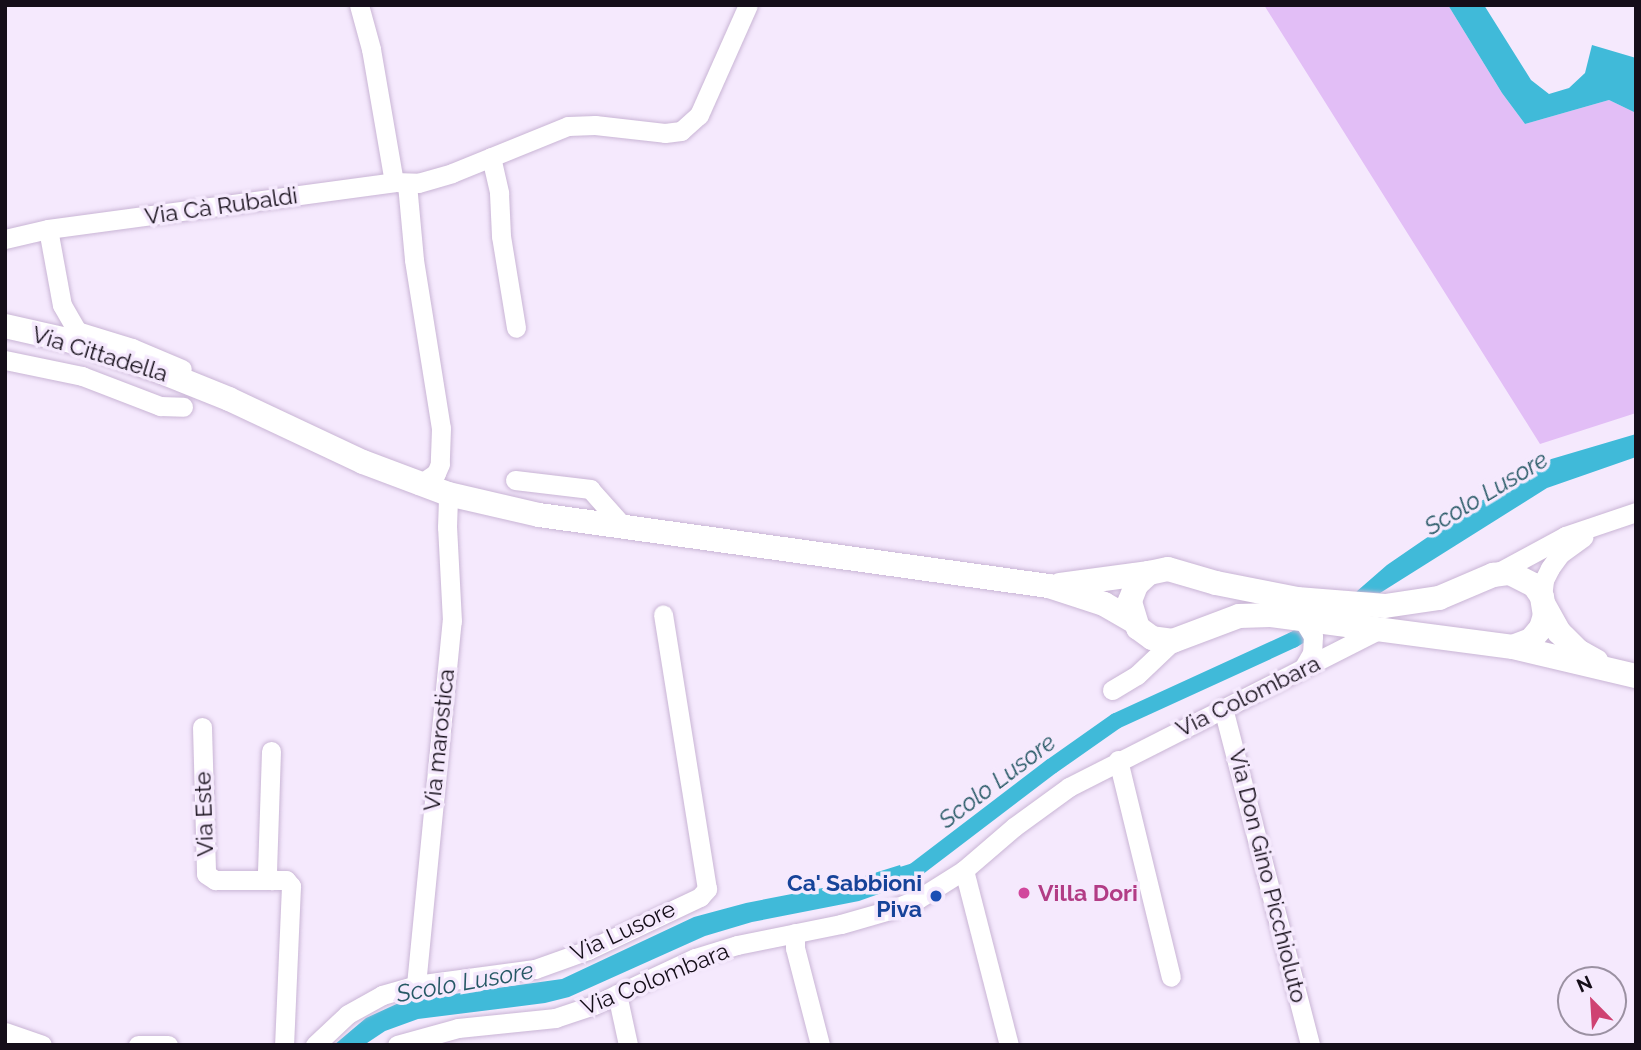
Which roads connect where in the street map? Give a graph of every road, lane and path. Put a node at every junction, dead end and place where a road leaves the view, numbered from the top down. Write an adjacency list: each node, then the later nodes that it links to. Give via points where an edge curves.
1 (359, 5): 4 (street)
2 (748, 5): 3 (street, Via Cà Rubaldi, via 699,115 685,129 665,133 568,125)
3 (491, 157): 4 (street, Via Cà Rubaldi, via 452,173); 9 (street)
4 (401, 183): 5 (street, Via Cà Rubaldi); 14 (street, via 441,428 442,453 436,473)
5 (48, 229): 6 (street, Via Cà Rubaldi); 7 (street)
6 (5, 239)
7 (61, 305): 8 (street, via 49,324); 11 (street, via 80,333 168,361)
8 (14, 328): 11 (main road, Via Cittadella, via 106,352)
9 (516, 328)
10 (5, 360): 12 (street, via 82,376 160,406)
11 (193, 383): 14 (main road, Via Cittadella)
12 (183, 407)
13 (515, 480): 15 (street)
14 (419, 485): 16 (main road, Via Cittadella)
15 (584, 487): 18 (street, via 587,499); 20 (street, via 595,492)
16 (448, 494): 18 (main road, Via Cittadella); 44 (street, Via marostica, via 452,621)
17 (1636, 512): 19 (street)
18 (576, 520): 20 (main road, Via Cittadella)
19 (1601, 524): 22 (street, via 1565,536); 24 (street, via 1560,554 1544,580)
20 (623, 526): 23 (main road, Via Cittadella)
21 (1149, 573): 23 (main road); 26 (main road, via 1168,569); 27 (main road, via 1136,585 1130,601)
22 (1493, 575): 24 (main road, via 1521,576 1534,585); 26 (main road, via 1439,598)
23 (1049, 586): 27 (main road, via 1104,604)
24 (1543, 601): 30 (main road, via 1541,628 1531,640); 33 (main road, via 1559,632 1578,651)
25 (663, 615): 44 (street, Via Lusore, via 708,889 700,897 588,950 535,970)
26 (1312, 620): 28 (main road); 29 (main road, via 1239,616); 32 (street, Via Colombara, via 1312,653)
27 (1136, 625): 29 (main road, via 1152,638); 31 (street)
28 (1377, 631): 30 (main road); 32 (street, Via Colombara)
29 (1173, 641): 31 (street)
30 (1513, 647): 33 (main road)
31 (1148, 663): 35 (street, via 1130,681)
32 (1304, 667): 36 (street, Via Colombara)
33 (1609, 668): 34 (main road)
34 (1636, 676)
35 (1112, 690)
36 (1223, 708): 39 (street, Via Colombara); 57 (street, Via Don Gino Picchioluto)
37 (202, 727): 41 (street, Via Este, via 206,874 215,880)
38 (271, 751): 41 (street, via 267,873)
39 (1118, 760): 40 (street, Via Colombara, via 1046,803); 43 (street)
40 (964, 870): 42 (street, Via Colombara, via 893,909); 56 (street)
41 (272, 880): 51 (street, via 286,880 291,886)
42 (795, 933): 45 (street, Via Colombara, via 695,958); 55 (street)
43 (1171, 977)
44 (416, 985): 52 (street, Via Lusore, via 365,1003)
45 (617, 995): 47 (street, Via Colombara, via 555,1018); 54 (street)
46 (5, 1032): 48 (street)
47 (437, 1039): 53 (street, Via Colombara)
48 (42, 1045)
49 (138, 1045): 50 (street)
50 (168, 1045)
51 (284, 1045)
52 (315, 1045)
53 (397, 1045)
54 (628, 1045)
55 (820, 1045)
56 (1009, 1045)
57 (1310, 1045)

